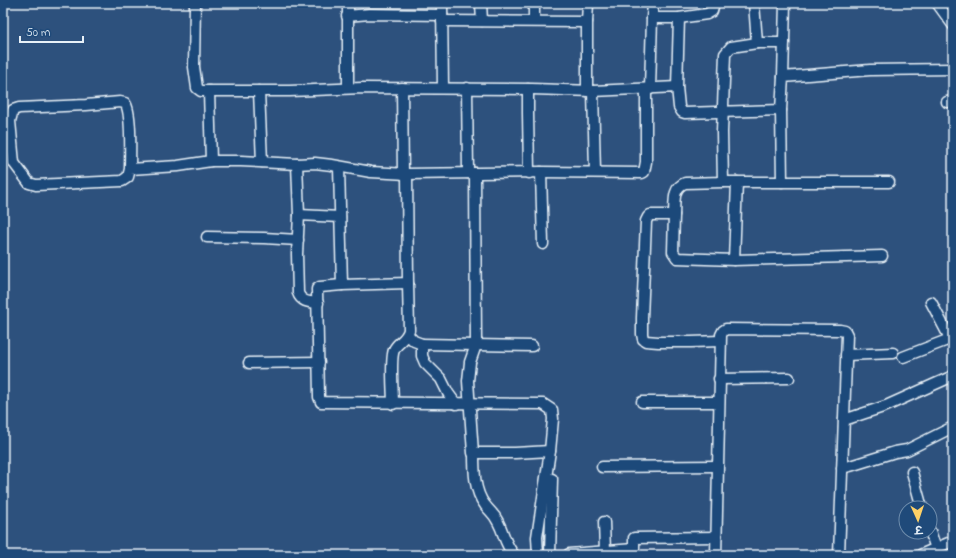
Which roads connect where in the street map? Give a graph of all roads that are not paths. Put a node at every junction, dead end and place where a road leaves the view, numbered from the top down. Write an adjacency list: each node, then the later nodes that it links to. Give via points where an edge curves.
1 (195, 3): 31 (street, via 196,85 199,90)
2 (348, 3): 12 (street)
3 (442, 3): 13 (street)
4 (481, 3): 16 (street)
5 (534, 3): 17 (street)
6 (588, 3): 18 (street)
7 (653, 3): 14 (street)
8 (714, 3): 15 (street, via 712,11 707,14)
9 (754, 3): 20 (street)
10 (785, 3): 21 (street)
11 (938, 3): 19 (street)
12 (347, 16): 13 (street, via 368,14); 24 (street)
13 (442, 18): 16 (street); 26 (street)
14 (652, 18): 15 (street); 30 (street)
15 (679, 18): 28 (street)
16 (482, 21): 17 (street)
17 (534, 21): 18 (street)
18 (586, 22): 33 (street)
19 (953, 25)
20 (757, 43): 21 (street); 35 (street, via 731,47 725,54)
21 (784, 43): 23 (street)
22 (953, 69): 23 (street, via 870,70)
23 (783, 77): 34 (street)
24 (348, 88): 25 (street); 32 (street)
25 (402, 88): 26 (street); 45 (street)
26 (443, 88): 27 (street)
27 (467, 88): 29 (street); 44 (street)
28 (676, 88): 30 (street); 35 (street, via 682,112)
29 (528, 89): 33 (street); 41 (street)
30 (648, 89): 33 (street); 43 (street, via 644,172)
31 (209, 91): 32 (street); 36 (street)
32 (259, 91): 37 (street)
33 (590, 91): 43 (street)
34 (781, 110): 35 (street); 48 (street)
35 (723, 111): 46 (street)
36 (211, 161): 37 (street); 40 (street)
37 (262, 162): 38 (street)
38 (297, 164): 39 (street, via 315,163); 50 (street)
39 (339, 167): 45 (street); 52 (street)
40 (130, 169): 40 (street, via 129,119 125,103 13,110 10,121 14,163 29,184 36,186 122,181 128,177)
41 (529, 172): 42 (street); 44 (street)
42 (541, 172): 43 (street); 55 (street)
43 (595, 172)
44 (472, 173): 45 (street); 66 (street)
45 (405, 174): 58 (street)
46 (723, 182): 47 (street); 51 (street, via 679,185 676,189)
47 (737, 182): 48 (street); 57 (street)
48 (782, 182): 49 (street)
49 (889, 182)
50 (299, 215): 52 (street); 54 (street)
51 (674, 215): 57 (street, via 672,252 677,258); 63 (street, via 650,215 646,221 643,339)
52 (340, 216): 59 (street)
53 (207, 237): 54 (street)
54 (298, 240): 61 (street, via 298,293 304,301)
55 (543, 244)
56 (882, 256): 57 (street)
57 (734, 260)
58 (408, 283): 59 (street); 62 (street)
59 (342, 285): 61 (street, via 320,287 317,290)
60 (931, 302): 64 (street)
61 (318, 303): 71 (street)
62 (408, 335): 65 (street); 78 (street, via 394,350 392,357)
63 (720, 341): 69 (street, via 726,329 840,330 845,331 847,335); 75 (street)
64 (952, 341): 70 (street)
65 (422, 344): 66 (street); 79 (street, via 425,363 441,379)
66 (476, 345): 67 (street); 80 (street, via 468,372)
67 (532, 346)
68 (893, 353): 69 (street)
69 (846, 355): 81 (street)
70 (903, 357)
71 (319, 362): 72 (street); 78 (street, via 321,402)
72 (249, 363)
73 (953, 376): 81 (street, via 886,406)
74 (789, 378): 75 (street)
75 (719, 379): 77 (street)
76 (642, 402): 77 (street)
77 (719, 402): 85 (street)
78 (393, 404): 79 (street)
79 (456, 404): 80 (street)
80 (470, 404): 83 (street, via 543,404 552,410); 84 (street)
81 (844, 420): 88 (street)
82 (953, 427): 88 (street, via 907,450)
83 (550, 451): 84 (street); 86 (street)
84 (474, 453): 98 (street, via 475,477 480,497 495,514 504,541)
85 (717, 466): 87 (street); 92 (street)
86 (548, 467): 99 (street, via 538,524); 100 (street, via 552,476)
87 (602, 467)
88 (842, 468): 102 (street)
89 (912, 472): 90 (street)
90 (920, 500)
91 (604, 522): 96 (street)
92 (716, 537): 96 (street, via 634,538 634,549); 101 (street)
93 (933, 540): 95 (street)
94 (953, 541): 95 (street)
95 (936, 549): 103 (street)
96 (605, 551): 97 (street)
97 (569, 554): 100 (street)
98 (514, 555)
99 (538, 555)
100 (551, 555)
101 (716, 555)
102 (839, 555)
103 (920, 555)

